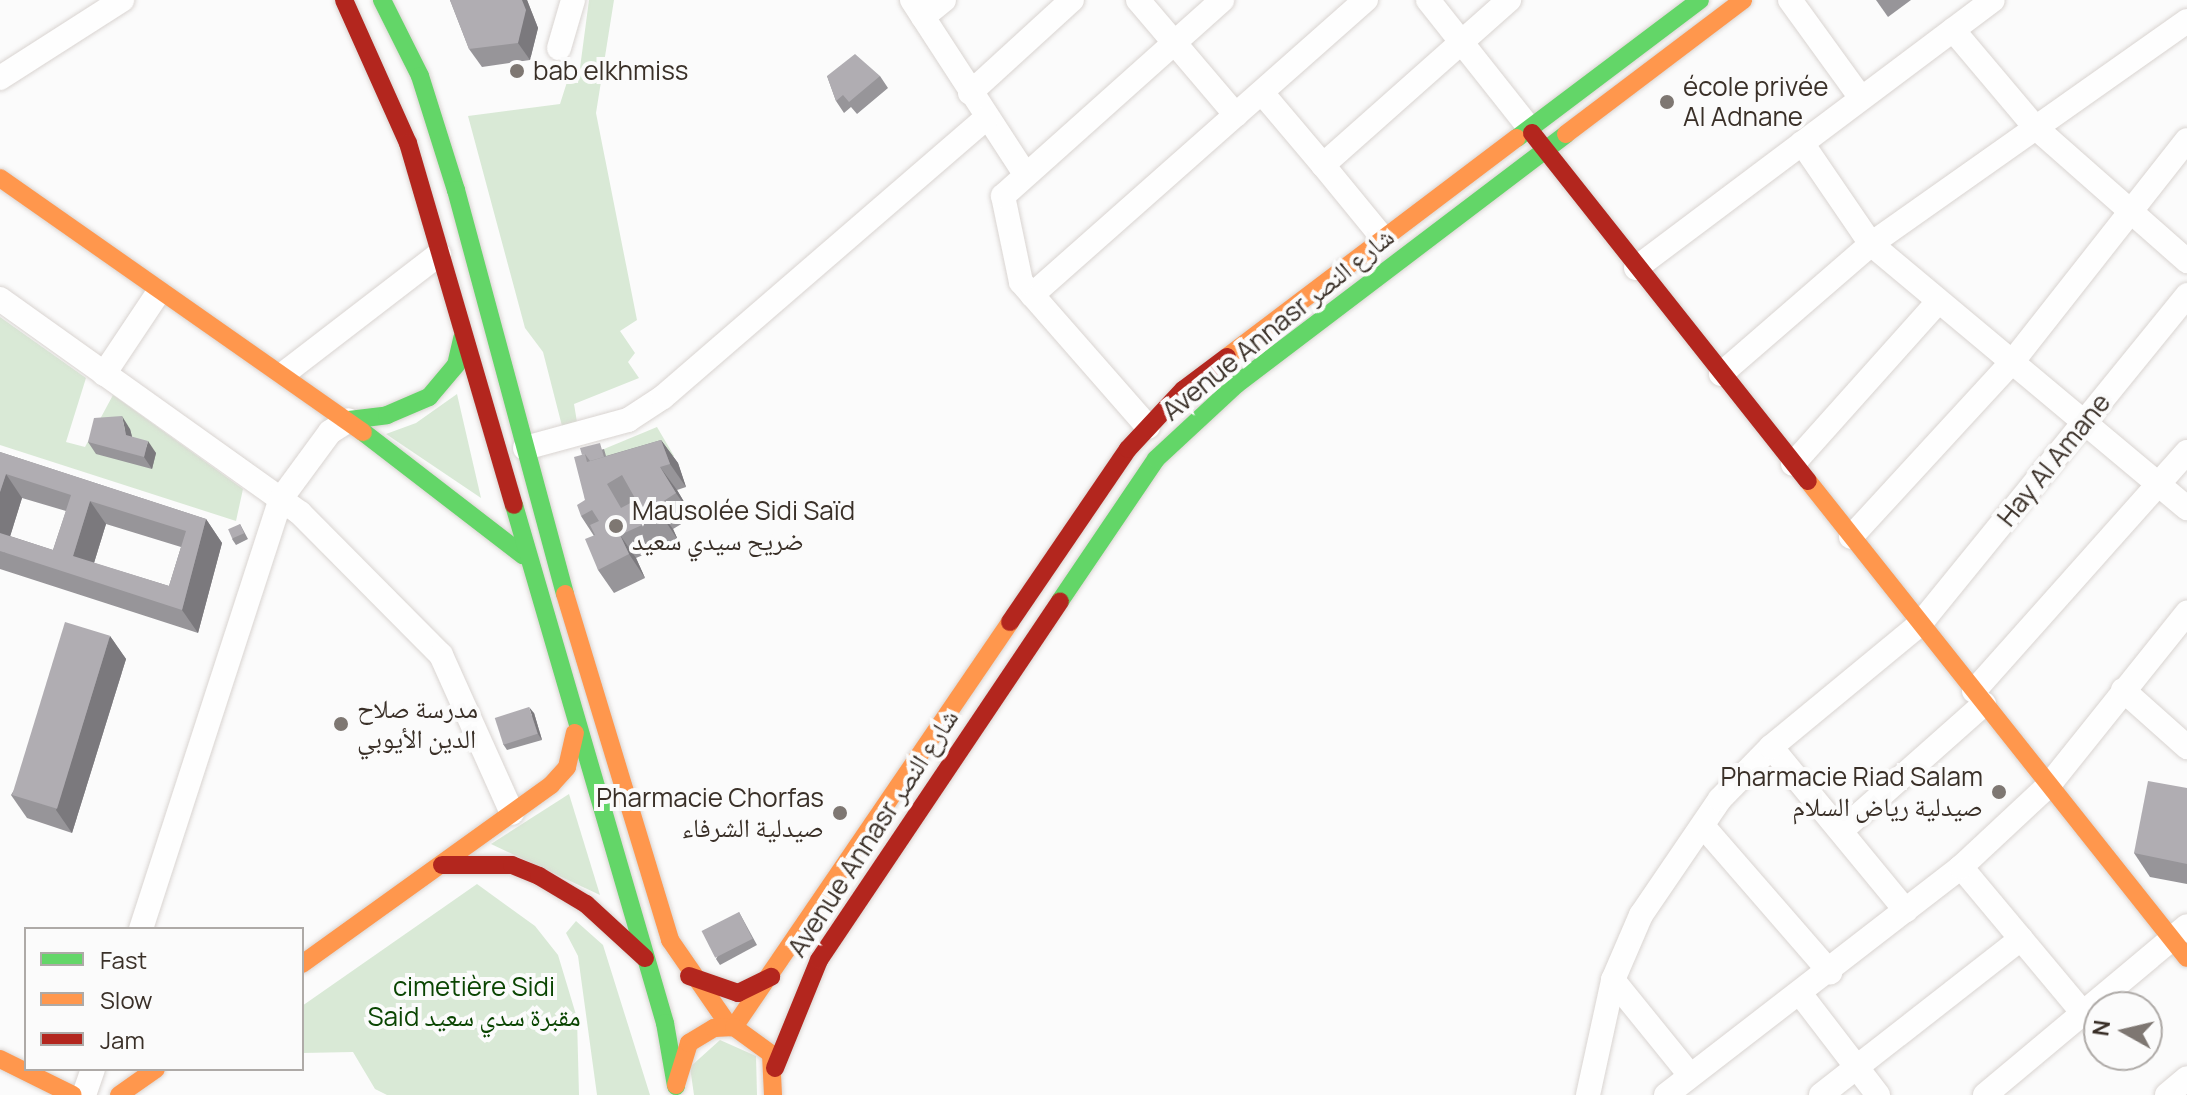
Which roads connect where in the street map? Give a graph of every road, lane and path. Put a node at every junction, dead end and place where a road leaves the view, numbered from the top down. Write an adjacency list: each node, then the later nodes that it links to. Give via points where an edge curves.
1 (122, 0): 26 (street)
2 (344, 0): 43 (main road, via 408,143)
3 (382, 0): 59 (main road, via 434,120)
4 (573, 0): 24 (street)
5 (944, 0): 18 (street)
6 (1072, 0): 27 (street)
7 (1138, 0): 23 (street)
8 (1222, 0): 23 (street)
9 (1366, 0): 28 (street)
10 (1428, 0): 22 (street)
11 (1509, 0): 22 (street)
12 (1700, 0): 21 (main road, Avenue Annasr شارع النصر)
13 (1743, 0): 25 (main road, Avenue Annasr شارع النصر)
14 (1790, 0): 29 (street)
15 (1993, 0): 20 (street)
16 (2180, 0): 17 (street)
17 (2187, 8)
18 (917, 9): 27 (street)
19 (2187, 21): 33 (street)
20 (1953, 30): 29 (street); 33 (street)
21 (1653, 33): 25 (street); 32 (main road, Avenue Annasr شارع النصر)
22 (1461, 36): 32 (street); 37 (street)
23 (1174, 43): 30 (street); 38 (street)
24 (559, 48)
25 (1667, 57): 36 (main road, Avenue Annasr شارع النصر)
26 (0, 78)
27 (970, 93): 31 (street)
28 (1263, 94): 30 (street); 37 (street)
29 (1861, 98): 35 (street)
30 (1236, 115): 47 (street)
31 (986, 118): 38 (street); 59 (street, via 663,397 628,420)
32 (1528, 126): 36 (main road); 41 (main road, Avenue Annasr شارع النصر)
33 (2035, 127): 40 (street); 42 (street)
34 (2187, 140): 40 (street)
35 (1802, 143): 42 (street); 45 (street)
36 (1543, 151): 45 (main road); 96 (main road, Avenue Annasr شارع النصر, via 1237,384 1156,459 819,960)
37 (1323, 165): 41 (street)
38 (1023, 171): 47 (street, via 1003,196 1003,212 1015,270)
39 (0, 178): 46 (main road)
40 (2128, 209): 44 (street); 52 (street)
41 (1382, 237): 58 (main road, Avenue Annasr شارع النصر, via 1183,390)
42 (1871, 244): 50 (street); 55 (street)
43 (439, 254): 51 (main road); 53 (street)
44 (2187, 261)
45 (1636, 268): 55 (main road)
46 (158, 293): 53 (main road); 54 (street)
47 (1032, 295): 58 (street)
48 (2187, 295): 57 (street, Hay Al Amane)
49 (0, 299): 54 (street)
50 (1936, 304): 52 (street); 61 (street)
51 (462, 338): 56 (main road, via 456,365 429,397 409,409); 66 (main road)
52 (2013, 361): 57 (street); 65 (street)
53 (286, 372): 56 (main road)
54 (104, 374): 63 (street)
55 (1721, 374): 61 (main road)
56 (349, 420): 63 (street, via 330,432); 66 (main road)
57 (2084, 421): 62 (street); 68 (street, Hay Al Amane)
58 (1148, 427): 88 (main road, Avenue Annasr شارع النصر)
59 (525, 448): 87 (main road, via 586,667)
60 (2187, 452): 62 (street)
61 (1793, 464): 65 (main road)
62 (2160, 486): 64 (street); 70 (street)
63 (280, 500): 75 (street, via 441,655); 81 (street)
64 (2187, 508)
65 (1851, 537): 68 (main road)
66 (523, 555): 71 (main road)
67 (2185, 619): 69 (street)
68 (1920, 624): 70 (main road); 72 (street, Hay Al Amane)
69 (2123, 690): 73 (street); 74 (street)
70 (1979, 698): 74 (main road); 77 (street)
71 (575, 733): 75 (main road, via 561,775); 84 (main road)
72 (1771, 747): 76 (street, Hay Al Amane); 77 (street)
73 (2187, 747)
74 (2049, 785): 79 (street); 83 (main road)
75 (512, 813): 78 (main road)
76 (1703, 826): 86 (street); 89 (street, Hay Al Amane, via 1641,915)
77 (1842, 830): 80 (street)
78 (442, 865): 84 (main road, via 512,865 539,876 586,904); 85 (main road)
79 (1961, 867): 80 (street); 82 (street)
80 (1906, 911): 86 (street)
81 (142, 927)
82 (2021, 939): 92 (street); 95 (street)
83 (2182, 941): 90 (street)
84 (645, 958): 103 (main road)
85 (304, 963)
86 (1830, 972): 91 (street)
87 (687, 974): 88 (main road, via 728,993); 93 (main road)
88 (771, 977): 93 (main road, Avenue Annasr شارع النصر)
89 (1613, 980): 101 (street); 108 (street, Hay Al Amane)
90 (2113, 991)
91 (1802, 996): 95 (street); 101 (street)
92 (2083, 1013): 112 (street)
93 (732, 1027): 96 (main road, via 762,1041); 103 (main road, via 689,1043)
94 (0, 1059): 98 (main road)
95 (1855, 1066): 110 (street); 111 (street)
96 (775, 1068): 107 (main road, Avenue Annasr شارع النصر)
97 (24, 1071): 104 (main road)
98 (24, 1071)
99 (92, 1071): 105 (street)
100 (153, 1071): 106 (main road)
101 (1690, 1075): 109 (street)
102 (2187, 1078): 113 (street)
103 (678, 1091)
104 (73, 1095)
105 (84, 1095)
106 (119, 1095)
107 (773, 1095)
108 (1588, 1095)
109 (1666, 1095)
110 (1821, 1095)
111 (1878, 1095)
112 (1985, 1095)
113 (2167, 1095)

